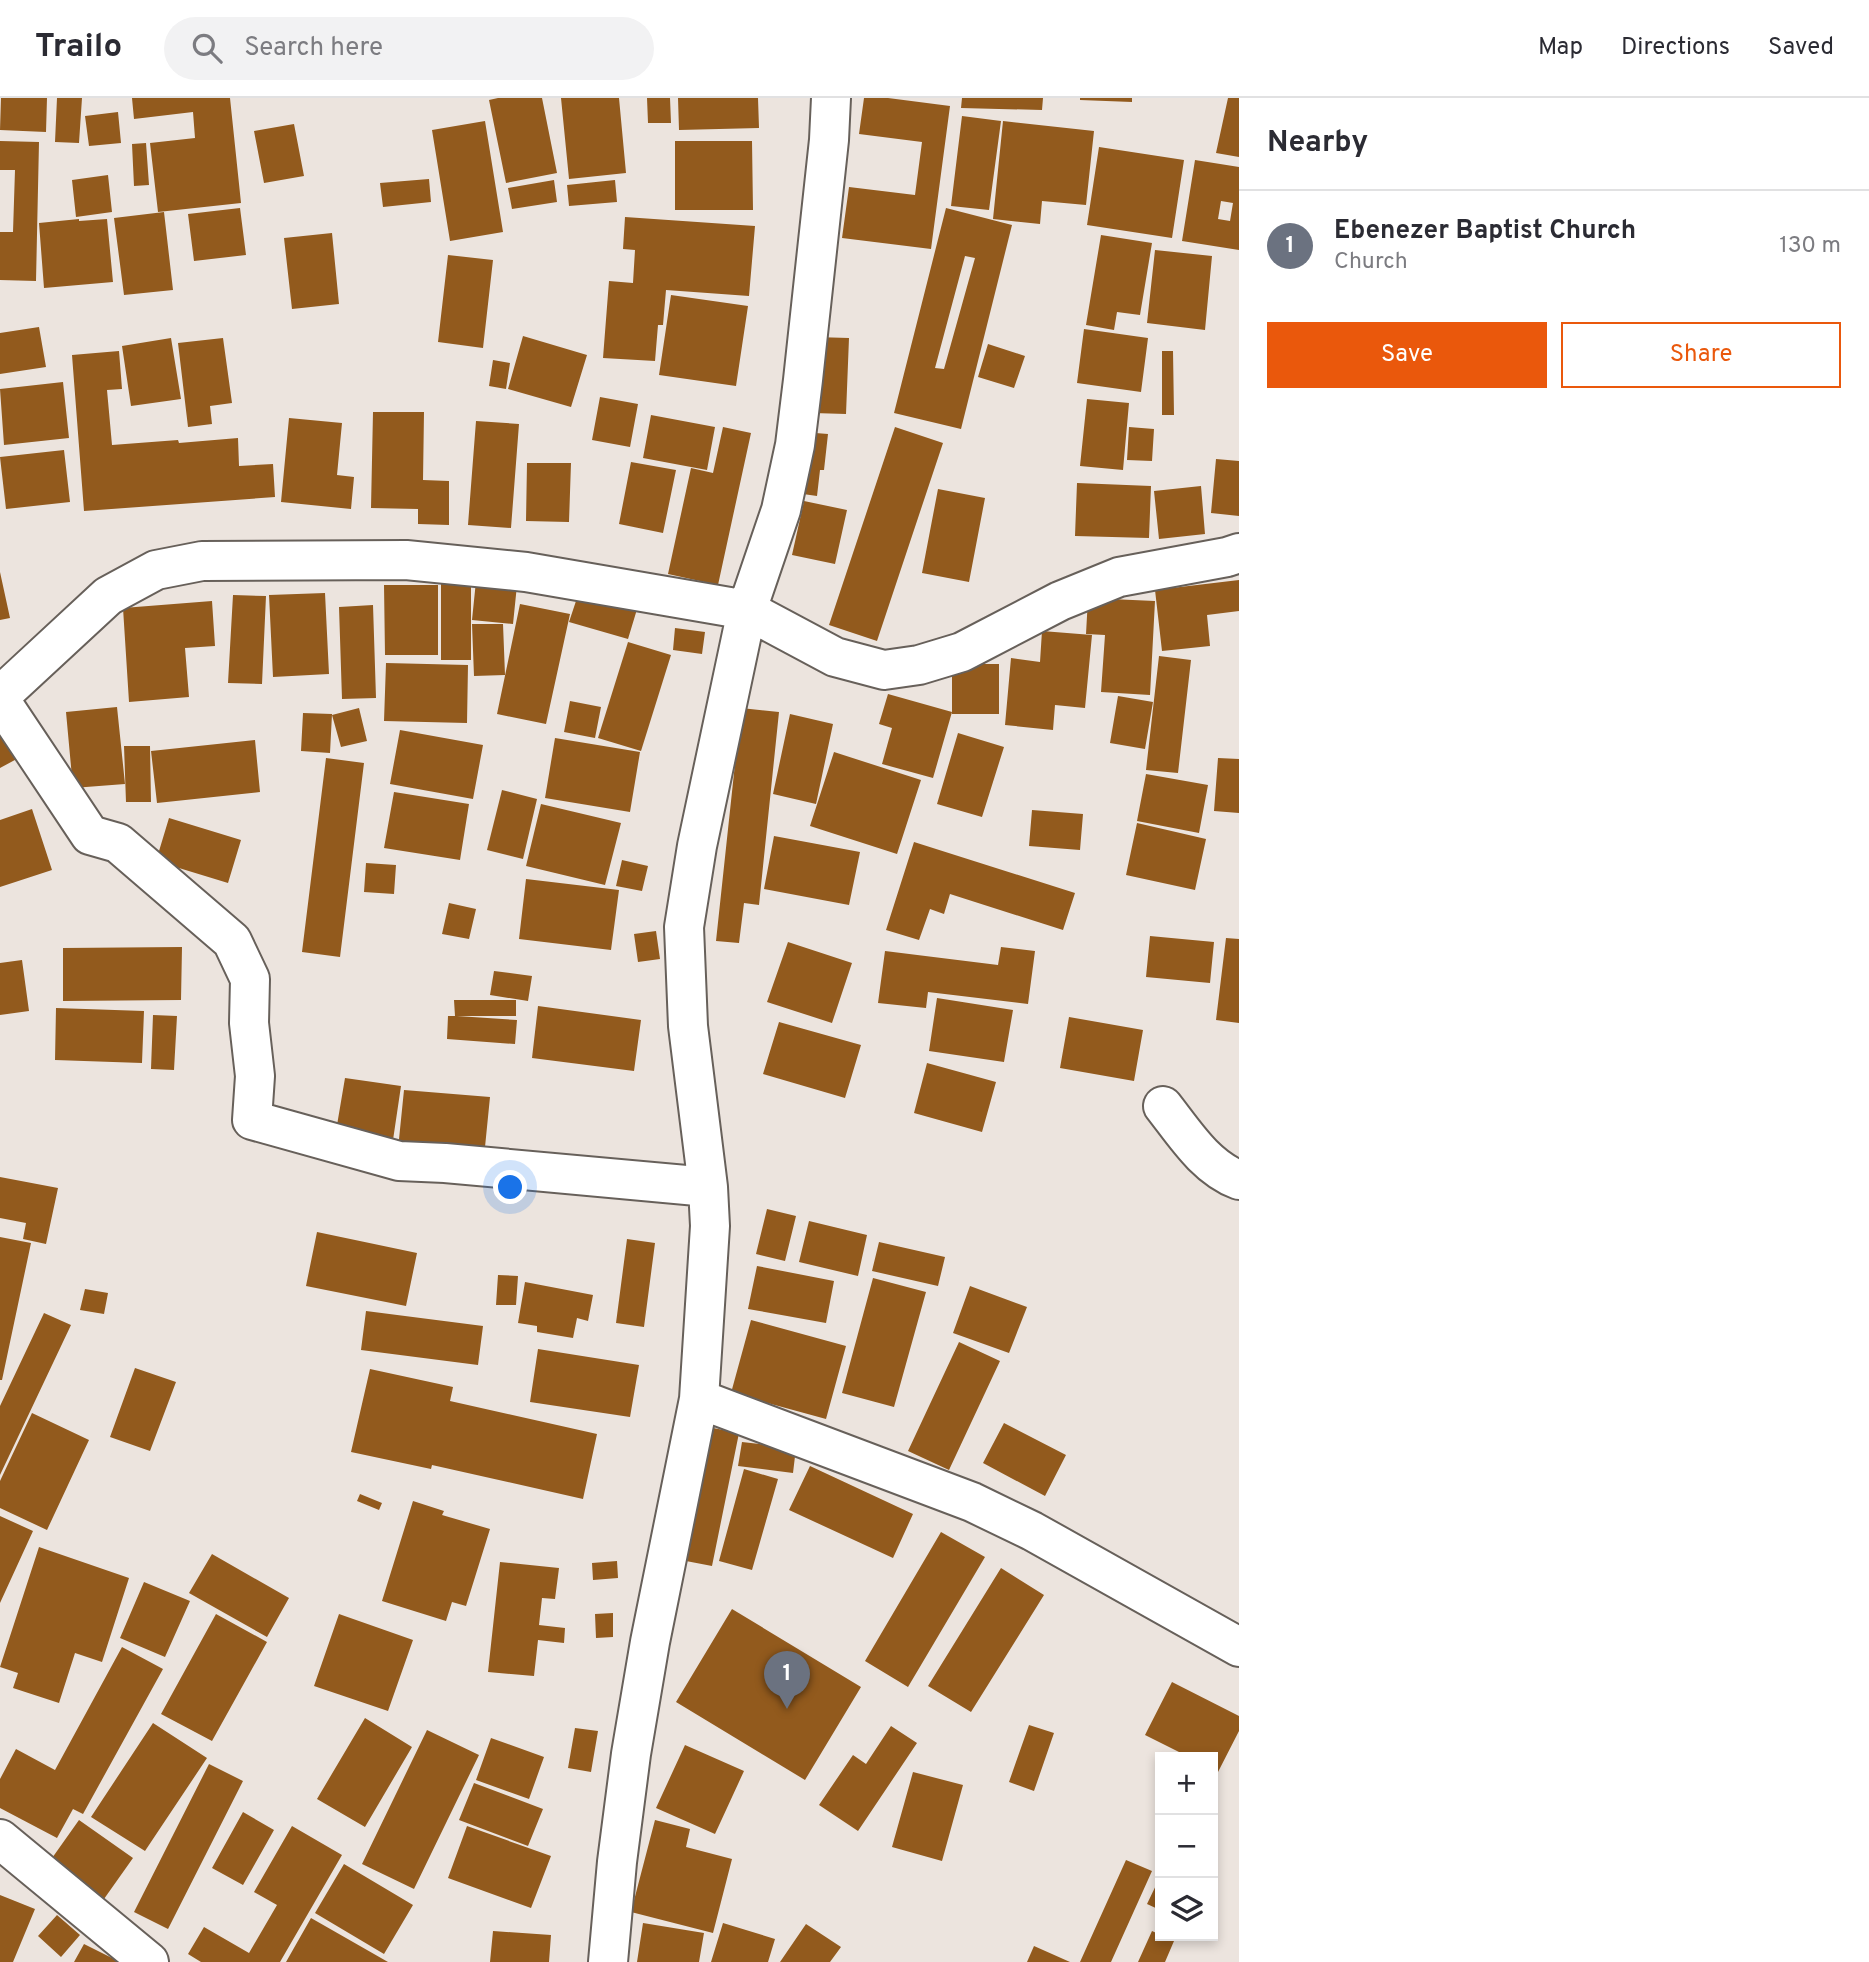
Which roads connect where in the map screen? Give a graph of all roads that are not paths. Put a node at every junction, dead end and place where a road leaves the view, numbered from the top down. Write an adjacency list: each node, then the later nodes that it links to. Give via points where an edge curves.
1 (831, 98): 3 (street, via 795,445 781,510)
2 (1239, 553): 3 (street, via 1119,578 1060,601 961,652 884,670 835,657)
3 (747, 610): 4 (street, via 526,572 406,560 202,561 156,570 108,596); 7 (street, via 684,927 688,1026)
4 (0, 698): 7 (street, via 90,835 118,843 232,941 250,979 255,1076 252,1120 399,1161)
5 (1163, 1106): 6 (street, via 1209,1163)
6 (1239, 1180)
7 (708, 1187): 8 (street, via 710,1226)
8 (699, 1399): 9 (street, via 972,1502); 12 (street, via 631,1754)
9 (1239, 1647)
10 (0, 1839): 11 (street)
11 (149, 1962)
12 (608, 1962)

